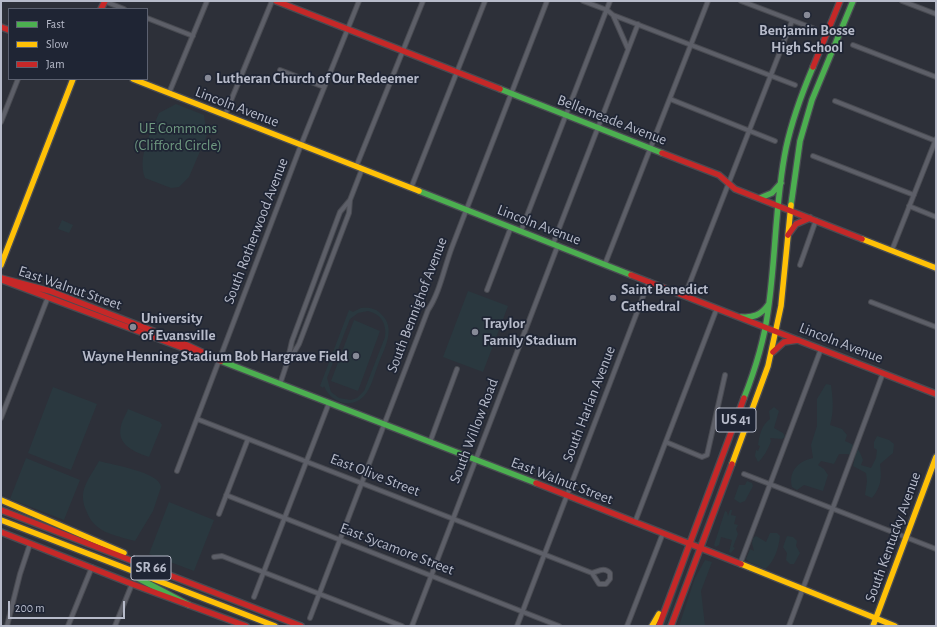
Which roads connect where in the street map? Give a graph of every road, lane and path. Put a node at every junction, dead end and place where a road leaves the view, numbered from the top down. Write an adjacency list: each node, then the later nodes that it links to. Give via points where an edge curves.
1 (105, 1): 16 (street)
2 (207, 1): 27 (street)
3 (272, 1): 46 (street)
4 (276, 1): 24 (main road, Bellemeade Avenue)
5 (359, 1): 24 (street, South Rotherwood Avenue)
6 (422, 1): 31 (street)
7 (485, 1): 33 (street)
8 (547, 1): 42 (street, South Bennighof Avenue)
9 (583, 1): 17 (street)
10 (610, 1): 17 (street)
11 (708, 1): 28 (street)
12 (741, 1): 21 (street)
13 (840, 1): 23 (main road, US 41)
14 (853, 1): 26 (main road, US 41)
15 (902, 1): 18 (street)
16 (122, 8)
17 (607, 10): 19 (street); 45 (street)
18 (936, 14)
19 (613, 15): 22 (street); 30 (street)
20 (148, 18): 27 (street)
21 (792, 21): 25 (street); 34 (street)
22 (638, 24): 28 (street); 30 (street, South Willow Road)
23 (829, 28): 26 (main road, via 832,36); 57 (main road, US 41, via 796,110)
24 (348, 29): 31 (main road, Bellemeade Avenue); 40 (street, South Rotherwood Avenue)
25 (815, 29)
26 (840, 33): 65 (main road, US 41, via 803,128 795,165)
27 (193, 36): 41 (street)
28 (691, 44): 34 (street); 43 (street)
29 (853, 45): 35 (street)
30 (628, 49): 48 (street, South Willow Road)
31 (402, 51): 33 (main road, Bellemeade Avenue); 55 (street)
32 (280, 70): 40 (street)
33 (457, 72): 42 (main road, Bellemeade Avenue); 58 (street)
34 (771, 76): 39 (street); 49 (street)
35 (936, 78)
36 (18, 80): 47 (street)
37 (73, 80): 74 (main road)
38 (136, 80): 41 (main road, Lincoln Avenue)
39 (795, 85)
40 (324, 87): 52 (street, South Rotherwood Avenue)
41 (169, 93): 46 (main road, Lincoln Avenue)
42 (512, 93): 45 (main road, Bellemeade Avenue); 64 (street, South Bennighof Avenue)
43 (670, 99): 49 (street); 53 (street)
44 (835, 102): 50 (street)
45 (566, 114): 48 (main road, Bellemeade Avenue); 69 (street)
46 (225, 115): 52 (main road, Lincoln Avenue)
47 (1, 122)
48 (598, 127): 53 (main road, Bellemeade Avenue); 71 (street, South Willow Road)
49 (749, 130): 51 (street); 56 (street)
50 (936, 140): 59 (street)
51 (775, 141)
52 (301, 145): 55 (main road, Lincoln Avenue); 92 (street, South Rotherwood Avenue)
53 (650, 148): 56 (main road, Bellemeade Avenue, via 719,175); 73 (street)
54 (813, 156): 59 (street)
55 (359, 168): 58 (main road, Lincoln Avenue); 61 (street)
56 (728, 183): 60 (main road, Bellemeade Avenue, via 735,189); 80 (street)
57 (781, 183): 60 (main road, via 772,193); 62 (main road, US 41)
58 (411, 188): 64 (main road, Lincoln Avenue)
59 (914, 195): 63 (street)
60 (760, 198): 62 (main road, Bellemeade Avenue)
61 (350, 200): 93 (street, via 349,213 302,337); 93 (street, via 340,212 292,341)
62 (779, 206): 65 (main road, Bellemeade Avenue); 82 (main road, US 41)
63 (909, 206): 66 (street); 72 (street)
64 (466, 210): 68 (main road, Lincoln Avenue); 102 (street, South Bennighof Avenue, via 436,297 428,310)
65 (790, 210): 67 (main road, Bellemeade Avenue); 70 (main road, US 41)
66 (936, 216)
67 (813, 219): 70 (main road, via 796,224); 72 (main road, Bellemeade Avenue); 75 (street)
68 (511, 227): 69 (main road, Lincoln Avenue); 79 (street)
69 (521, 231): 71 (main road, Lincoln Avenue)
70 (787, 237): 88 (main road, US 41)
71 (555, 245): 73 (main road, Lincoln Avenue); 107 (street, South Willow Road)
72 (892, 250): 76 (main road, Bellemeade Avenue)
73 (605, 264): 78 (main road, Lincoln Avenue)
74 (1, 265)
75 (800, 265)
76 (936, 268)
77 (1, 279): 81 (main road, East Walnut Street); 92 (main road, East Walnut Street, via 41,288 188,345)
78 (649, 281): 80 (main road, Lincoln Avenue); 114 (street, South Harlan Avenue)
79 (487, 290)
80 (685, 295): 84 (main road, Lincoln Avenue)
81 (48, 297): 92 (main road, East Walnut Street, via 186,351); 100 (street)
82 (769, 301): 85 (main road, via 765,310 757,316); 86 (main road, US 41)
83 (871, 302): 87 (street)
84 (717, 308): 85 (main road, Lincoln Avenue); 105 (street)
85 (741, 317): 86 (main road, Lincoln Avenue)
86 (766, 327): 88 (main road, Lincoln Avenue); 127 (main road, US 41, via 751,381)
87 (936, 327)
88 (776, 331): 89 (main road, Lincoln Avenue); 91 (main road, US 41)
89 (798, 340): 90 (main road, Lincoln Avenue); 91 (main road, via 781,343)
90 (821, 349): 95 (main road, Lincoln Avenue); 112 (street)
91 (771, 354): 129 (main road, US 41, via 760,390)
92 (219, 360): 97 (main road, East Walnut Street); 101 (street, South Rotherwood Avenue)
93 (287, 363): 97 (street)
94 (457, 369): 104 (street)
95 (884, 373): 98 (main road, Lincoln Avenue); 117 (street)
96 (725, 375): 105 (street, via 709,452 706,456 702,457)
97 (280, 384): 99 (main road, East Walnut Street)
98 (936, 394)
99 (329, 403): 102 (main road, East Walnut Street); 108 (street)
100 (1, 418)
101 (196, 418): 103 (street, East Olive Street); 109 (street, South Rotherwood Avenue)
102 (384, 425): 104 (main road, East Walnut Street); 111 (street, South Bennighof Avenue)
103 (248, 439): 108 (street, East Olive Street); 113 (street)
104 (430, 442): 107 (main road, East Walnut Street)
105 (666, 442): 122 (street)
106 (936, 457): 125 (main road, South Kentucky Avenue)
107 (476, 460): 114 (main road, East Walnut Street); 120 (street, South Willow Road)
108 (306, 461): 111 (street, East Olive Street); 119 (street)
109 (177, 471)
110 (744, 474): 112 (street)
111 (362, 483): 120 (street, East Olive Street); 126 (street, South Bennighof Avenue)
112 (770, 484): 117 (street); 134 (street)
113 (226, 495): 118 (street); 119 (street, East Sycamore Street)
114 (567, 496): 122 (main road, East Walnut Street); 131 (street, South Harlan Avenue)
115 (1, 500): 136 (main road, via 74,530)
116 (1, 510): 136 (main road, SR 66)
117 (833, 510): 125 (street); 142 (street)
118 (218, 514)
119 (285, 518): 126 (street, East Sycamore Street); 137 (street)
120 (453, 518): 131 (street, East Olive Street); 139 (street, South Willow Road)
121 (1, 520): 133 (main road, SR 66)
122 (635, 522): 124 (main road, East Walnut Street)
123 (1, 532): 128 (main road)
124 (662, 533): 127 (main road, East Walnut Street); 160 (street)
125 (906, 538): 130 (street); 148 (main road, South Kentucky Avenue)
126 (340, 540): 139 (street, East Sycamore Street); 143 (street, South Bennighof Avenue)
127 (690, 543): 129 (main road, East Walnut Street); 140 (main road, US 41)
128 (30, 544): 135 (main road); 150 (street)
129 (700, 548): 134 (main road, East Walnut Street); 149 (main road, US 41)
130 (936, 549)
131 (544, 554): 138 (street, East Olive Street); 146 (street, South Harlan Avenue)
132 (214, 557): 137 (street, via 222,556)
133 (107, 561): 145 (main road); 154 (main road, SR 66)
134 (740, 564): 142 (main road, East Walnut Street)
135 (92, 567): 141 (main road); 151 (street)
136 (161, 572): 155 (main road, SR 66)
137 (264, 572): 143 (street); 144 (street)
138 (592, 573): 138 (street, via 607,570 610,579 601,585)
139 (431, 576): 146 (street, East Sycamore Street); 157 (street, South Willow Road)
140 (676, 578): 161 (main road); 162 (main road, US 41)
141 (132, 584): 145 (main road); 152 (street)
142 (803, 589): 148 (main road, East Walnut Street); 163 (street)
143 (320, 594): 147 (street, South Bennighof Avenue); 156 (street)
144 (254, 598)
145 (189, 605): 153 (main road)
146 (523, 611): 158 (street, South Harlan Avenue); 159 (street, East Sycamore Street)
147 (310, 618)
148 (876, 618): 164 (main road, South Kentucky Avenue); 165 (main road, East Walnut Street)
149 (672, 624)
150 (7, 626)
151 (68, 626)
152 (115, 626)
153 (244, 626)
154 (275, 626)
155 (301, 626)
156 (402, 626)
157 (412, 626)
158 (517, 626)
159 (559, 626)
160 (627, 626)
161 (652, 626)
162 (658, 626)
163 (789, 626)
164 (873, 626)
165 (895, 626)

